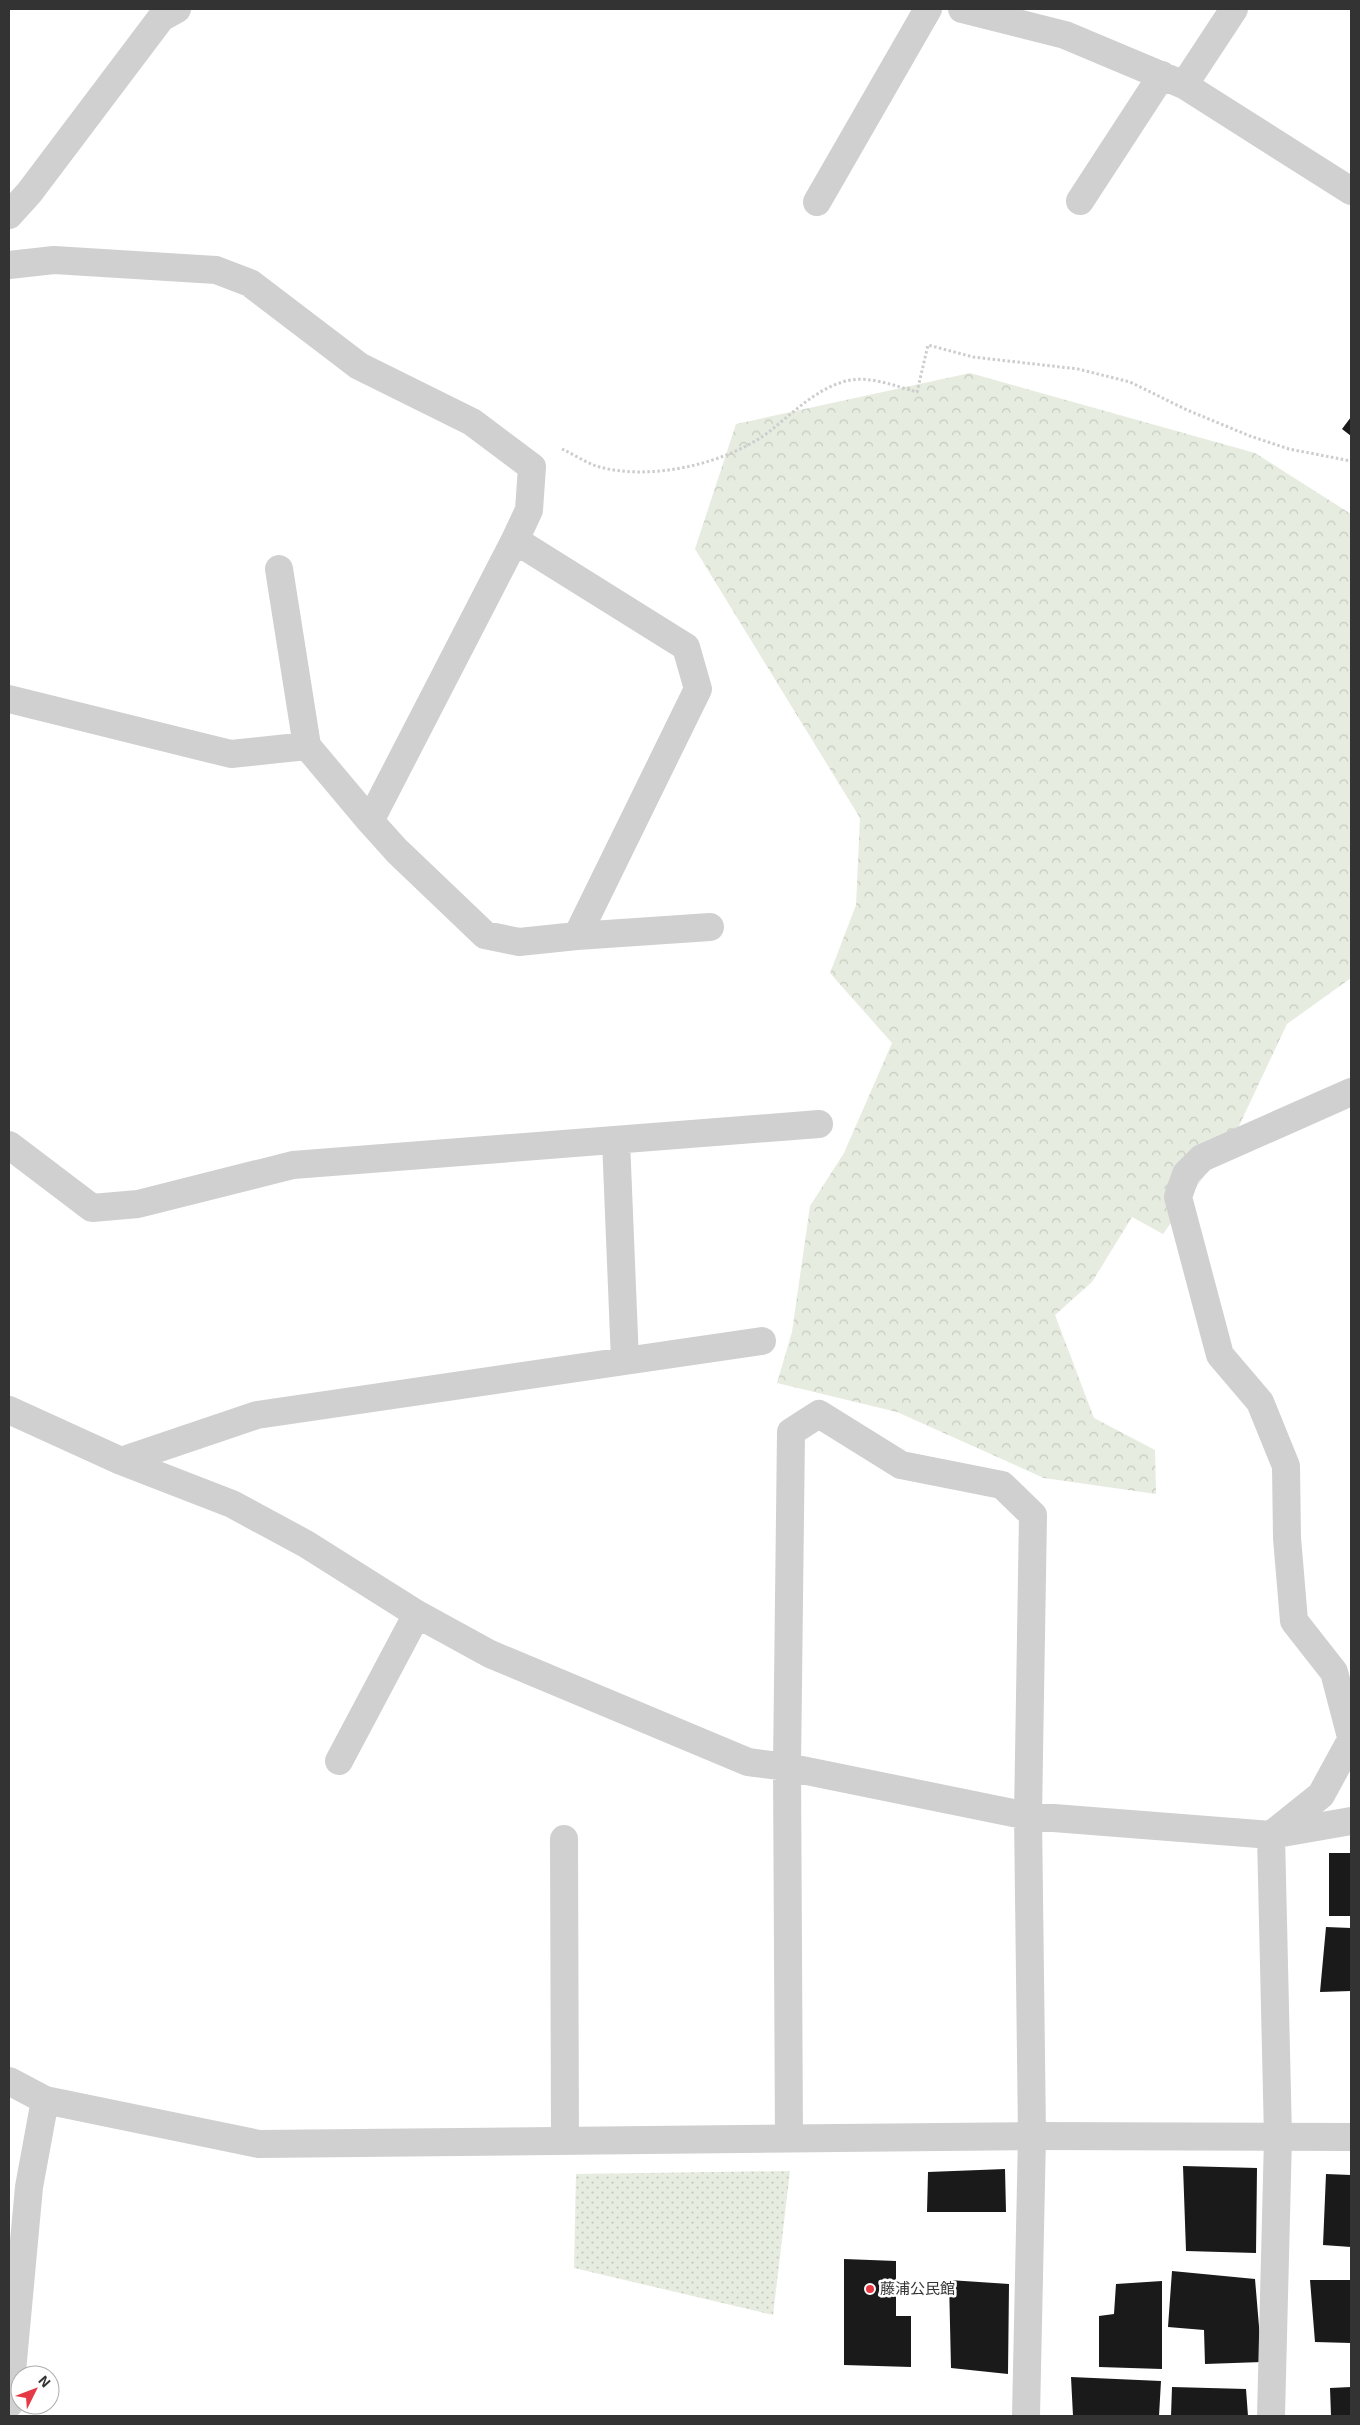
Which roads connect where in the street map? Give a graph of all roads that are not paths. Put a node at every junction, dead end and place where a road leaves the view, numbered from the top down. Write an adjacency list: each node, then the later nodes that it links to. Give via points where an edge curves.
1 (928, 9): 8 (street)
2 (962, 9): 5 (street, via 1065,35)
3 (1234, 9): 5 (street)
4 (162, 12): 9 (street, via 29,193)
5 (1173, 80): 6 (street); 7 (street)
6 (1351, 191)
7 (1080, 201)
8 (817, 202)
9 (9, 214)
10 (9, 265): 11 (street, via 54,260 216,270 250,283 359,366 472,422 532,467 529,510)
11 (515, 540): 15 (street); 17 (street, via 686,648 698,689)
12 (279, 569): 14 (street)
13 (9, 699): 14 (street, via 231,754)
14 (307, 746): 15 (street)
15 (370, 821): 17 (street, via 484,935 519,942)
16 (710, 927): 17 (street)
17 (577, 936)
18 (1351, 1092): 27 (street, via 1202,1158 1186,1174 1178,1197 1220,1355 1260,1402 1286,1466 1287,1538 1294,1621)
19 (819, 1124): 20 (street)
20 (616, 1140): 21 (street, via 293,1165 138,1204 92,1208); 23 (street)
21 (9, 1145)
22 (762, 1341): 23 (street)
23 (625, 1361): 25 (street, via 257,1415)
24 (9, 1410): 25 (street)
25 (121, 1460): 26 (street, via 232,1504 306,1544)
26 (417, 1614): 29 (street); 30 (street, via 490,1654 748,1762)
27 (1343, 1668): 28 (street)
28 (1351, 1738): 33 (street, via 1321,1795)
29 (339, 1761)
30 (787, 1767): 31 (street); 31 (street, via 791,1432 819,1414 901,1465 1002,1485 1033,1515); 40 (street)
31 (1028, 1816): 33 (street); 37 (street)
32 (1351, 1821): 33 (street)
33 (1272, 1835): 38 (street)
34 (564, 1839): 41 (street)
35 (9, 2081): 36 (street)
36 (45, 2100): 41 (street, via 259,2144); 42 (street, via 29,2187)
37 (1032, 2136): 38 (street); 40 (street); 43 (street)
38 (1278, 2137): 39 (street); 44 (street)
39 (1351, 2137)
40 (789, 2138): 41 (street)
41 (566, 2140)
42 (9, 2404)
43 (1026, 2416)
44 (1271, 2416)

